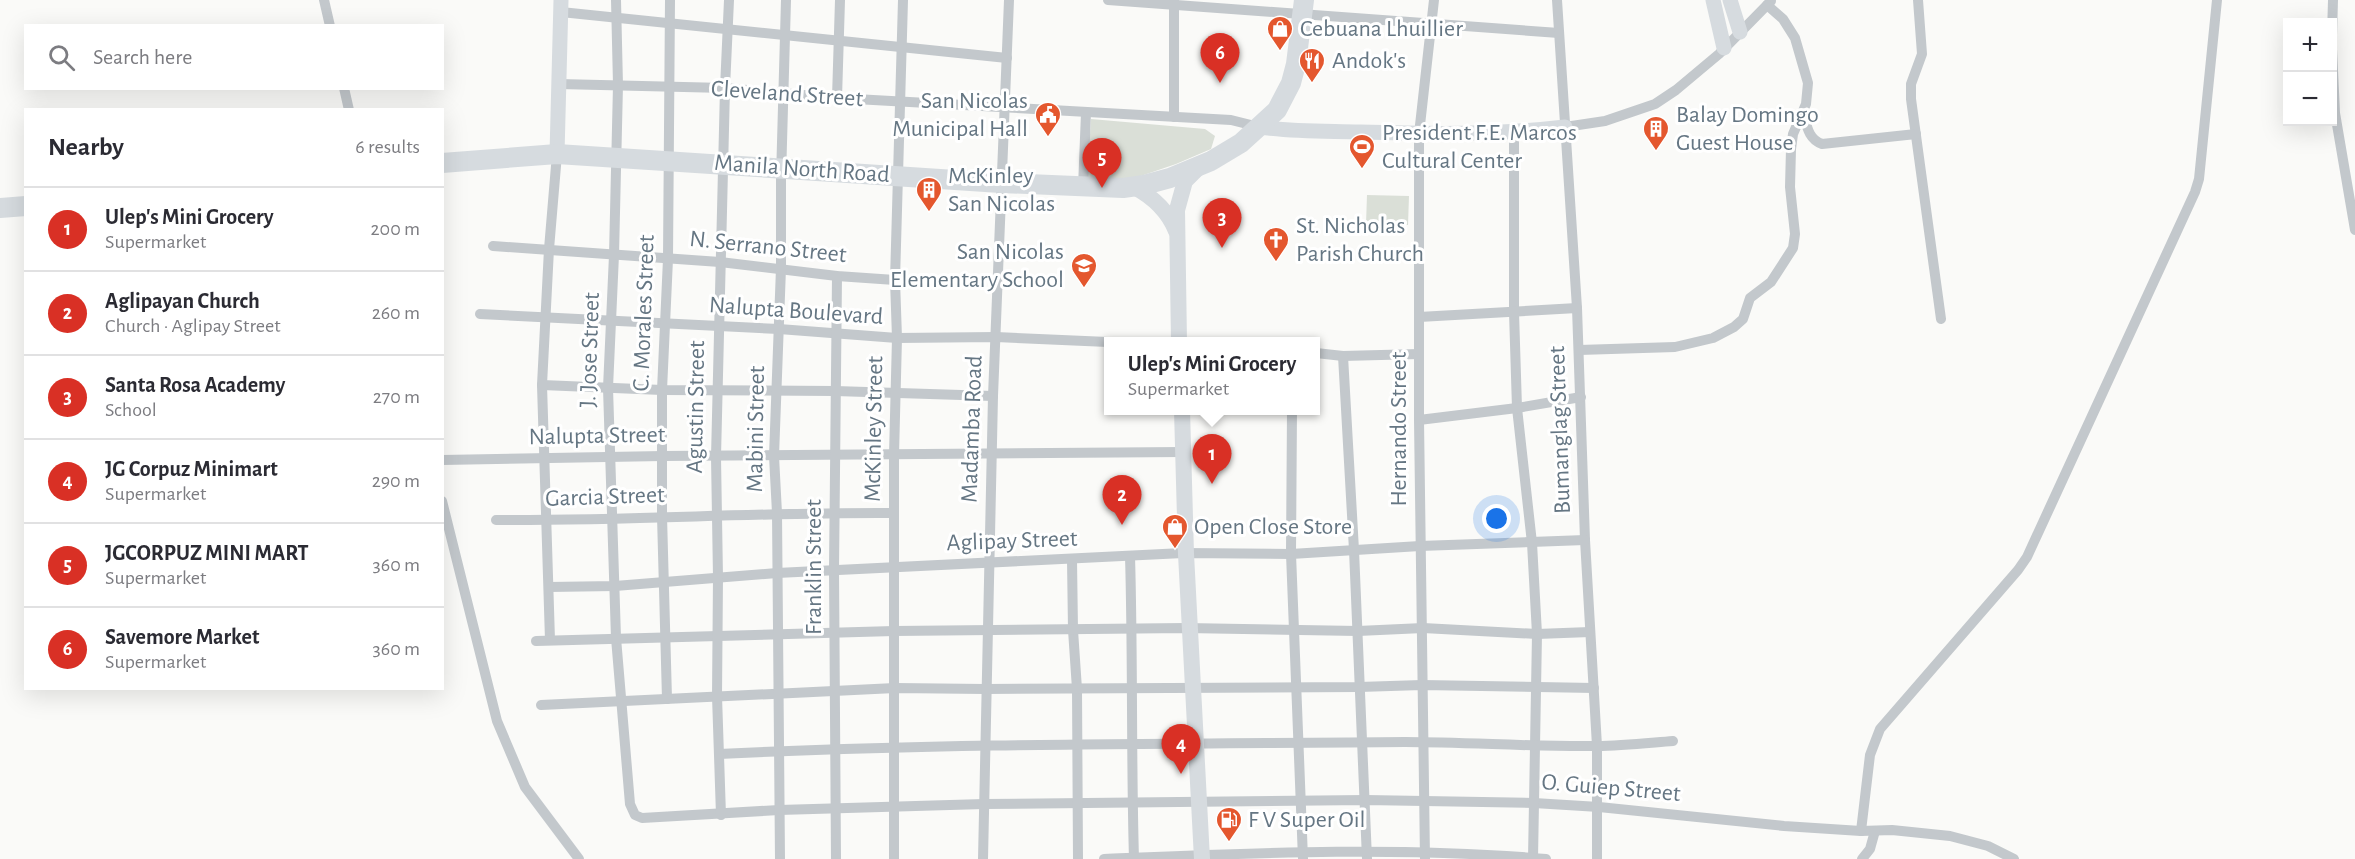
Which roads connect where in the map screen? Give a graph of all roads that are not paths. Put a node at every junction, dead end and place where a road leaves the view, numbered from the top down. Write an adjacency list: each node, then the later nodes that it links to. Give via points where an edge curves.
1 (324, 0): 24 (street)
2 (616, 0): 21 (street, J. Jose Street)
3 (669, 0): 23 (street, C. Morales Street)
4 (729, 0): 26 (street, Agustin Street)
5 (786, 0): 29 (street, Mabini Street)
6 (840, 0): 30 (street)
7 (903, 0): 31 (street, McKinley Street)
8 (1009, 0): 33 (street, Madamba Road)
9 (1108, 0): 17 (street)
10 (1434, 0): 25 (street, Hernando Street)
11 (1557, 0): 28 (street, Bumanglag Street)
12 (1713, 0): 32 (street)
13 (1730, 0): 27 (street)
14 (1918, 0): 52 (street, via 1922,54 1911,84)
15 (2217, 0): 203 (street, via 2195,192 2027,557 1880,729 1870,755)
16 (2333, 0): 22 (street)
17 (1173, 2): 20 (street); 47 (street)
18 (1769, 3): 27 (street); 45 (street, via 1794,38 1808,83)
19 (561, 6): 21 (street); 35 (street)
20 (1303, 7): 25 (street); 48 (highway, Manila North Road, via 1291,83 1277,110)
21 (616, 16): 23 (street); 36 (street, J. Jose Street)
22 (2332, 18)
23 (668, 21): 26 (street); 37 (street, C. Morales Street)
24 (330, 24)
25 (1431, 25): 28 (street); 51 (street, Hernando Street)
26 (728, 28): 29 (street); 38 (street, Agustin Street)
27 (1740, 32): 32 (street)
28 (1559, 33): 49 (street, Bumanglag Street)
29 (785, 36): 30 (street); 40 (street, Mabini Street)
30 (839, 41): 31 (street); 41 (street)
31 (901, 46): 33 (street); 42 (street, McKinley Street)
32 (1725, 48): 49 (street, via 1655,104 1605,121)
33 (1007, 58): 43 (street, Madamba Road)
34 (2333, 72): 66 (street, via 2336,113)
35 (559, 84): 36 (street, Cleveland Street); 53 (street)
36 (618, 85): 37 (street, Cleveland Street); 54 (street, J. Jose Street)
37 (669, 86): 38 (street, Cleveland Street); 55 (street, C. Morales Street)
38 (725, 88): 40 (street, Cleveland Street); 57 (street, Agustin Street)
39 (344, 90): 44 (street)
40 (783, 94): 41 (street, Cleveland Street); 59 (street, Mabini Street)
41 (837, 98): 42 (street, Cleveland Street)
42 (901, 102): 43 (street, Cleveland Street); 60 (street, McKinley Street)
43 (1005, 106): 46 (street, Cleveland Street); 61 (street, Madamba Road)
44 (349, 108)
45 (1803, 112): 52 (street, via 1810,136 1822,144); 91 (street, via 1791,149 1795,242 1771,282 1750,298 1743,319 1713,338 1691,345)
46 (1086, 113): 47 (street, Cleveland Street); 62 (street)
47 (1174, 117): 48 (street, Cleveland Street, via 1231,120)
48 (1260, 127): 51 (street); 58 (highway, Manila North Road, via 1241,143)
49 (1565, 127): 50 (street); 76 (street, Bumanglag Street)
50 (1514, 133): 51 (street); 77 (street)
51 (1419, 134): 80 (street, Hernando Street)
52 (1916, 134): 81 (street)
53 (557, 154): 54 (highway, Manila North Road); 56 (highway, Manila North Road); 69 (street)
54 (616, 157): 55 (highway, Manila North Road); 70 (street, J. Jose Street)
55 (668, 160): 57 (highway, Manila North Road); 71 (street, C. Morales Street)
56 (444, 163)
57 (724, 165): 59 (highway, Manila North Road); 72 (street, Agustin Street)
58 (1201, 165): 63 (highway, Manila North Road); 67 (main road, via 1182,186)
59 (782, 170): 60 (highway, Manila North Road); 73 (street, Mabini Street)
60 (898, 175): 61 (highway, Manila North Road); 75 (street, McKinley Street)
61 (1001, 183): 62 (highway, Manila North Road); 87 (street, Madamba Road)
62 (1083, 187): 63 (highway, Manila North Road)
63 (1134, 187): 67 (main road, via 1162,209)
64 (24, 206): 65 (highway)
65 (0, 208)
66 (2355, 230)
67 (1176, 232): 88 (main road)
68 (493, 246): 69 (street, N. Serrano Street)
69 (549, 249): 70 (street, N. Serrano Street); 79 (street)
70 (614, 255): 71 (street, N. Serrano Street); 82 (street, J. Jose Street)
71 (668, 259): 72 (street, N. Serrano Street); 83 (street, C. Morales Street)
72 (720, 262): 73 (street, N. Serrano Street); 84 (street, Agustin Street)
73 (781, 268): 74 (street, N. Serrano Street); 85 (street, Mabini Street)
74 (837, 276): 75 (street, N. Serrano Street); 86 (street, Franklin Street)
75 (895, 280): 89 (street, McKinley Street)
76 (1577, 308): 77 (street); 91 (street, Bumanglag Street)
77 (1514, 312): 80 (street); 104 (street)
78 (480, 314): 79 (street, Nalupta Boulevard)
79 (545, 316): 82 (street, Nalupta Boulevard); 95 (street)
80 (1419, 317): 93 (street, Hernando Street)
81 (1941, 319)
82 (611, 320): 83 (street, Nalupta Boulevard); 96 (street, J. Jose Street)
83 (664, 324): 84 (street, Nalupta Boulevard); 97 (street, C. Morales Street)
84 (718, 326): 85 (street, Nalupta Boulevard); 98 (street, Agustin Street)
85 (779, 329): 86 (street, Nalupta Boulevard); 99 (street, Mabini Street)
86 (836, 333): 89 (street, Nalupta Boulevard); 100 (street, Franklin Street)
87 (996, 337): 89 (street, Nalupta Boulevard); 90 (street, Nalupta Boulevard); 102 (street, Madamba Road)
88 (1179, 337)
89 (897, 338): 101 (street, McKinley Street)
90 (1104, 342)
91 (1579, 350): 103 (street, Bumanglag Street)
92 (1320, 354): 94 (street)
93 (1419, 354): 94 (street); 107 (street, Hernando Street)
94 (1343, 356): 130 (street)
95 (542, 385): 96 (street); 116 (street)
96 (608, 388): 97 (street); 114 (street, J. Jose Street)
97 (662, 390): 98 (street); 111 (street, C. Morales Street)
98 (717, 390): 99 (street); 115 (street, Agustin Street)
99 (776, 390): 100 (street); 112 (street, Mabini Street)
100 (835, 391): 101 (street); 113 (street, Franklin Street)
101 (895, 393): 102 (street); 110 (street, McKinley Street)
102 (993, 396): 109 (street, Madamba Road)
103 (1581, 397): 104 (street); 127 (street, Bumanglag Street)
104 (1517, 408): 107 (street); 128 (street)
105 (1182, 415): 108 (main road)
106 (1292, 415): 132 (street)
107 (1419, 420): 129 (street, Hernando Street)
108 (1183, 452): 109 (street, Nalupta Street); 131 (main road)
109 (992, 454): 110 (street, Nalupta Street); 135 (street, Madamba Road)
110 (894, 455): 113 (street, Nalupta Street); 121 (street, McKinley Street)
111 (663, 456): 114 (street, Nalupta Street); 115 (street, Nalupta Street); 122 (street, C. Morales Street)
112 (774, 456): 113 (street, Nalupta Street); 115 (street, Nalupta Street); 120 (street, Mabini Street)
113 (835, 456): 119 (street, Franklin Street)
114 (610, 457): 116 (street, Nalupta Street); 124 (street, J. Jose Street)
115 (716, 457): 123 (street, Agustin Street)
116 (544, 458): 117 (street, Nalupta Street); 126 (street)
117 (444, 460)
118 (444, 509): 211 (street, via 496,721 525,787)
119 (835, 512): 120 (street, Garcia Street); 121 (street, Garcia Street); 137 (street, Franklin Street)
120 (777, 513): 123 (street, Garcia Street); 138 (street, Mabini Street)
121 (894, 513): 136 (street, McKinley Street)
122 (662, 516): 123 (street, Garcia Street); 124 (street, Garcia Street); 140 (street, C. Morales Street)
123 (717, 516): 139 (street, Agustin Street)
124 (613, 519): 126 (street, Garcia Street); 141 (street, J. Jose Street)
125 (496, 520): 126 (street, Garcia Street)
126 (546, 520): 142 (street)
127 (1585, 540): 128 (street, Aglipay Street); 151 (street, Bumanglag Street)
128 (1532, 543): 129 (street, Aglipay Street); 153 (street)
129 (1420, 546): 130 (street, Aglipay Street); 144 (street, Hernando Street)
130 (1354, 550): 132 (street, Aglipay Street); 149 (street)
131 (1186, 554): 132 (street, Aglipay Street); 133 (street, Aglipay Street); 143 (main road)
132 (1291, 554): 146 (street)
133 (1130, 556): 134 (street, Aglipay Street); 145 (street)
134 (1072, 560): 135 (street, Aglipay Street); 148 (street)
135 (990, 563): 136 (street, Aglipay Street); 147 (street, Madamba Road)
136 (895, 568): 137 (street, Aglipay Street); 150 (street, McKinley Street)
137 (834, 570): 138 (street, Aglipay Street); 152 (street, Franklin Street)
138 (777, 573): 139 (street, Aglipay Street); 154 (street, Mabini Street)
139 (718, 577): 140 (street, Aglipay Street); 156 (street, Agustin Street)
140 (664, 584): 141 (street, Aglipay Street); 155 (street, C. Morales Street)
141 (615, 586): 142 (street, Aglipay Street); 157 (street, J. Jose Street)
142 (549, 587): 158 (street)
143 (1191, 628): 145 (street); 146 (street); 162 (main road)
144 (1423, 628): 149 (street); 153 (street); 160 (street, Hernando Street)
145 (1132, 629): 148 (street); 161 (street)
146 (1294, 629): 149 (street); 163 (street)
147 (987, 630): 148 (street); 150 (street); 169 (street, Madamba Road)
148 (1072, 630): 170 (street)
149 (1358, 630): 164 (street)
150 (894, 631): 152 (street); 165 (street, McKinley Street)
151 (1590, 632): 153 (street); 167 (street, Bumanglag Street)
152 (835, 633): 154 (street); 168 (street, Franklin Street)
153 (1537, 634): 166 (street)
154 (778, 635): 156 (street); 171 (street, Mabini Street)
155 (665, 636): 156 (street); 157 (street); 173 (street, C. Morales Street)
156 (716, 636): 172 (street, Agustin Street)
157 (616, 638): 158 (street); 174 (street, J. Jose Street)
158 (550, 640): 159 (street)
159 (536, 641)
160 (1422, 684): 164 (street); 166 (street); 180 (street, Hernando Street)
161 (1132, 687): 162 (street); 170 (street); 184 (street)
162 (1194, 687): 163 (street); 177 (main road)
163 (1296, 687): 164 (street); 178 (street)
164 (1359, 687): 179 (street)
165 (895, 688): 168 (street); 169 (street); 186 (street, McKinley Street)
166 (1537, 688): 167 (street); 181 (street)
167 (1594, 688): 185 (street, Bumanglag Street)
168 (836, 689): 171 (street); 187 (street, Franklin Street)
169 (985, 689): 170 (street); 182 (street, Madamba Road)
170 (1077, 689): 183 (street)
171 (779, 694): 172 (street); 188 (street, Mabini Street)
172 (717, 696): 173 (street); 189 (street, Agustin Street)
173 (667, 699): 174 (street)
174 (621, 701): 175 (street); 202 (street, J. Jose Street, via 632,812 642,818)
175 (541, 705)
176 (1673, 741): 185 (street)
177 (1197, 742): 178 (street); 184 (street); 194 (main road)
178 (1298, 742): 179 (street); 192 (street)
179 (1363, 742): 180 (street); 190 (street)
180 (1423, 742): 181 (street); 191 (street, Hernando Street)
181 (1536, 744): 185 (street); 195 (street)
182 (984, 746): 183 (street); 186 (street); 196 (street, Madamba Road)
183 (1077, 746): 184 (street); 197 (street)
184 (1134, 746): 193 (street)
185 (1597, 746): 199 (street, Bumanglag Street)
186 (895, 748): 187 (street); 198 (street, McKinley Street)
187 (835, 750): 188 (street); 200 (street, Franklin Street)
188 (778, 751): 189 (street); 201 (street, Mabini Street)
189 (719, 754): 202 (street, Agustin Street)
190 (1366, 800): 191 (street, O. Guiep Street); 192 (street, O. Guiep Street); 205 (street)
191 (1424, 800): 195 (street, O. Guiep Street); 207 (street, Hernando Street)
192 (1301, 801): 194 (street, O. Guiep Street); 206 (street)
193 (1131, 802): 194 (street, O. Guiep Street); 197 (street, O. Guiep Street); 209 (street)
194 (1199, 803): 208 (main road)
195 (1534, 803): 199 (street, O. Guiep Street); 210 (street)
196 (984, 804): 197 (street, O. Guiep Street); 198 (street, O. Guiep Street); 215 (street, Madamba Road)
197 (1079, 804): 216 (street)
198 (894, 807): 200 (street, O. Guiep Street); 214 (street, McKinley Street)
199 (1599, 807): 203 (street, O. Guiep Street); 219 (street, Bumanglag Street)
200 (835, 808): 201 (street, O. Guiep Street); 213 (street, Franklin Street)
201 (779, 810): 202 (street, O. Guiep Street); 212 (street, Mabini Street)
202 (721, 815)
203 (1861, 831): 204 (street, O. Guiep Street)
204 (1875, 831): 220 (street, via 1870,849); 221 (street, O. Guiep Street, via 1950,836 1988,846)
205 (1367, 854): 206 (street); 207 (street)
206 (1303, 855): 208 (street)
207 (1425, 855): 210 (street)
208 (1202, 857): 209 (street)
209 (1134, 858): 217 (street)
210 (1533, 858): 218 (street)
211 (579, 859)
212 (780, 859)
213 (836, 859)
214 (894, 859)
215 (983, 859)
216 (1078, 859)
217 (1104, 859)
218 (1546, 859)
219 (1597, 859)
220 (1862, 859)
221 (2014, 859)

